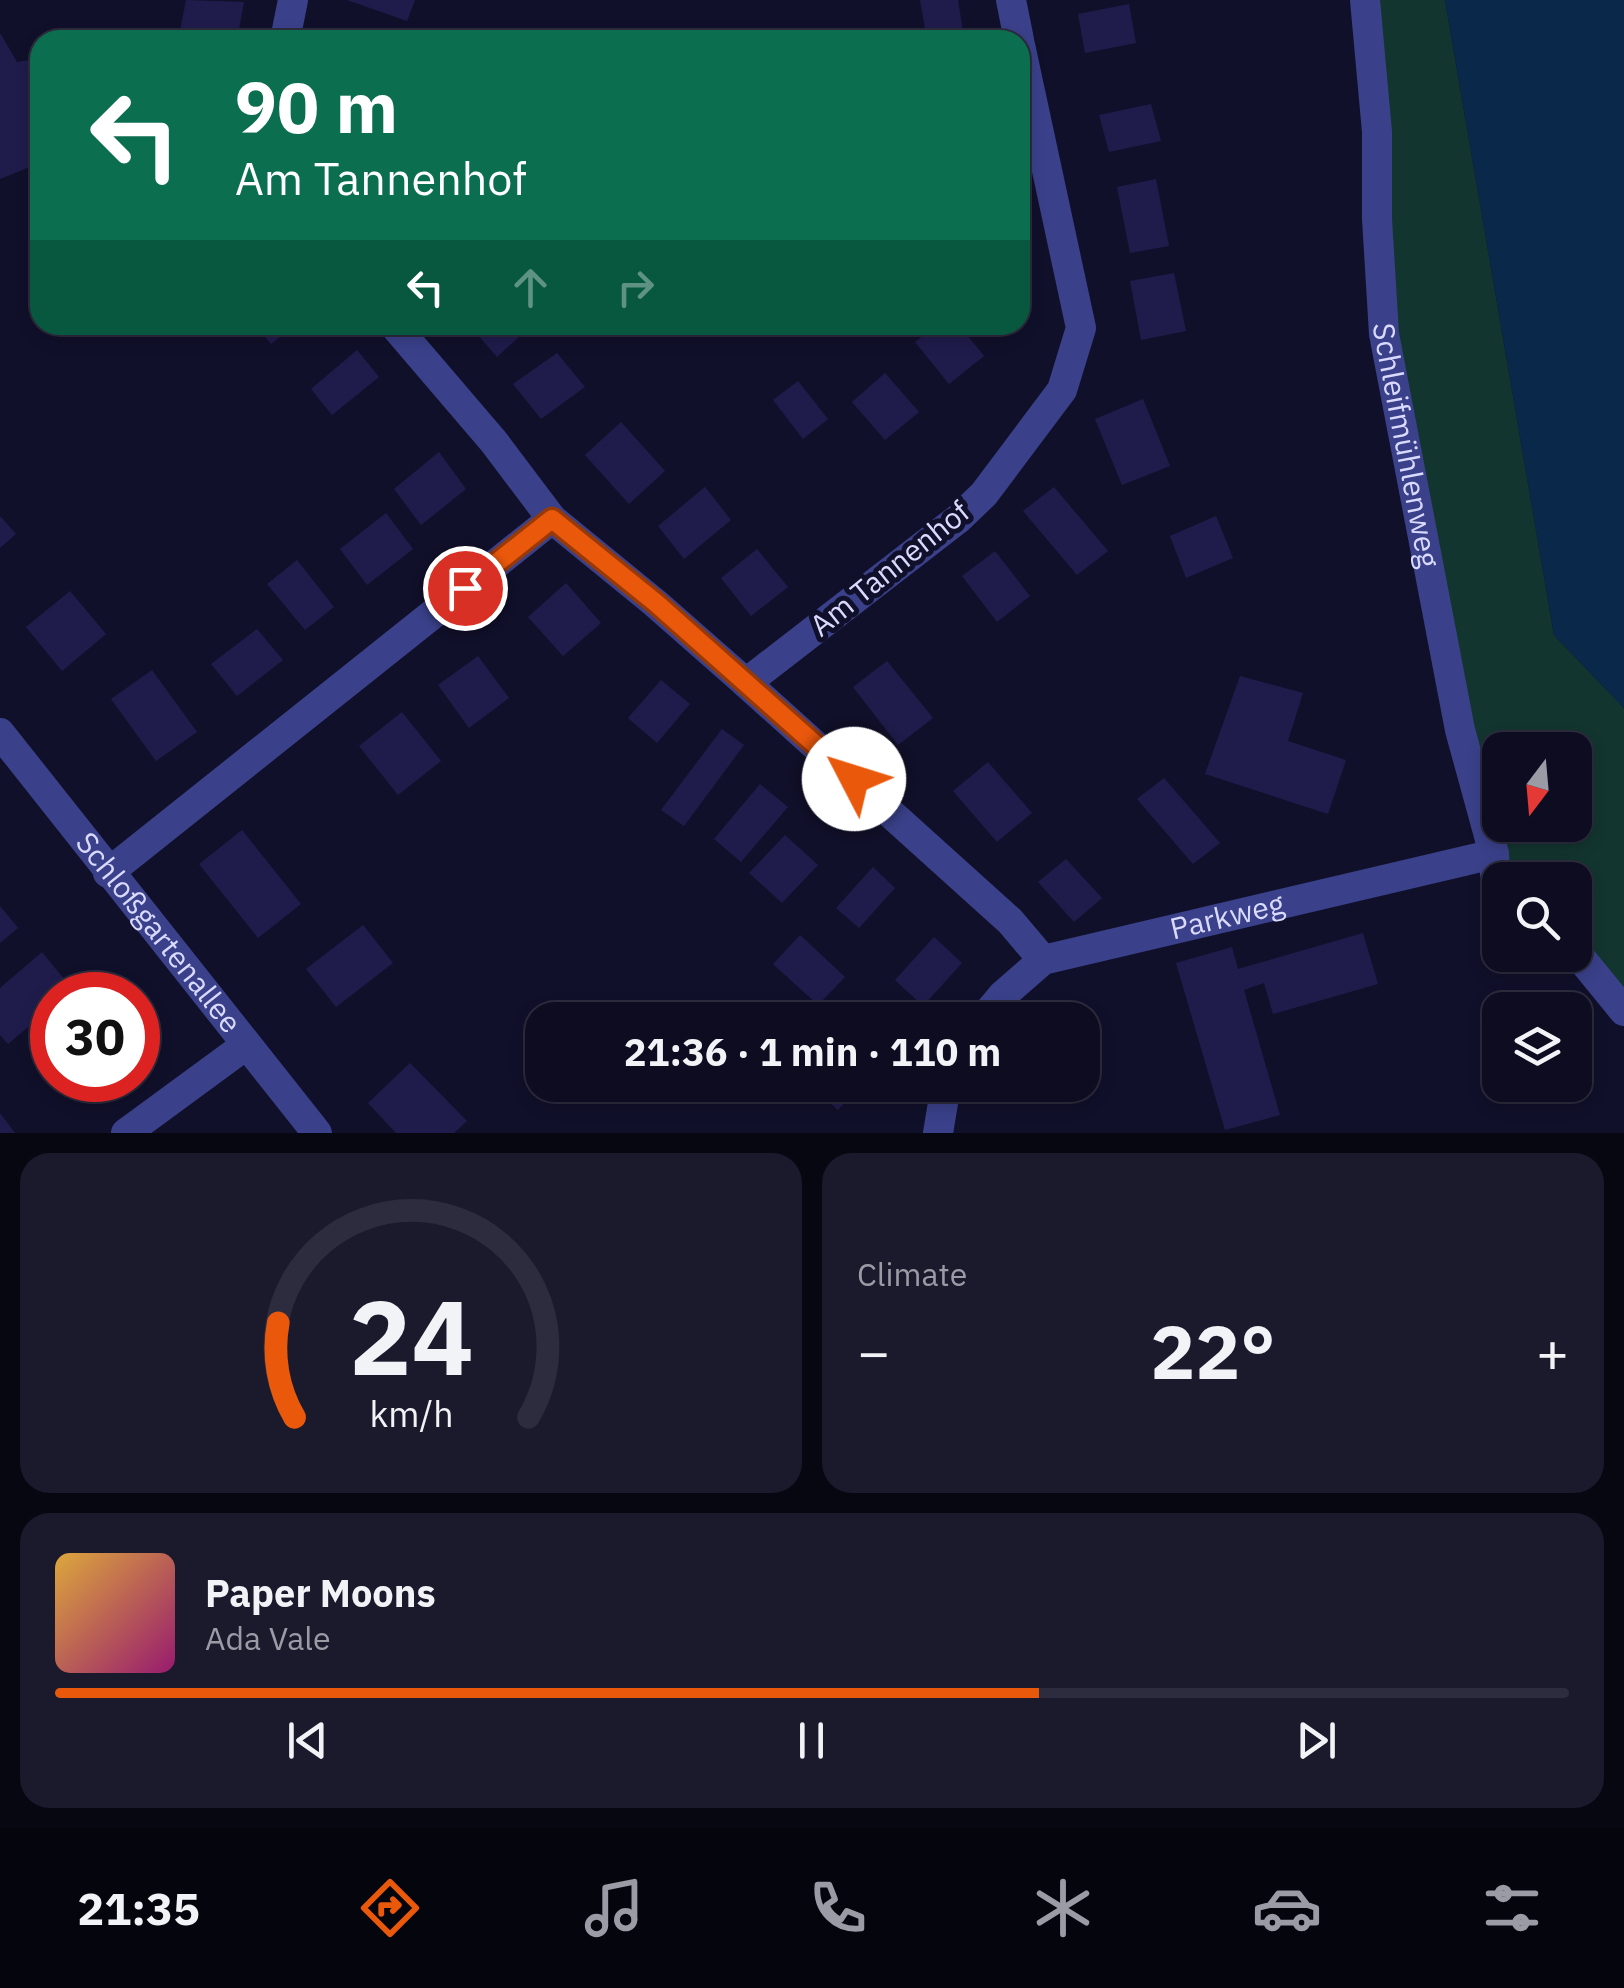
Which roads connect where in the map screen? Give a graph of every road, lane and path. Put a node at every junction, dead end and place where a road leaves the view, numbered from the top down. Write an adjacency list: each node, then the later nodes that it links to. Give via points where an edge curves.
1 (293, 0): 4 (street)
2 (1011, 0): 5 (street, Am Tannenhof)
3 (1365, 0): 11 (street, Schleifmühlenweg, via 1384,334 1460,730)
4 (286, 30)
5 (1017, 30)
6 (1030, 90): 9 (street, Am Tannenhof, via 1081,328 1062,390 958,519)
7 (403, 335): 8 (street)
8 (552, 519): 9 (street); 13 (street)
9 (746, 683): 14 (street, via 1010,922)
10 (0, 733): 13 (street, Schloßgartenallee)
11 (1497, 862)
12 (1482, 870): 14 (street, Parkweg)
13 (108, 873): 18 (street, Schloßgartenallee)
14 (1042, 960): 16 (street, Parkweg)
15 (1592, 972): 17 (street)
16 (997, 1002)
17 (1624, 1011)
18 (246, 1045): 20 (street); 21 (street, Schloßgartenallee)
19 (943, 1102): 22 (street)
20 (126, 1133)
21 (317, 1133)
22 (938, 1133)

